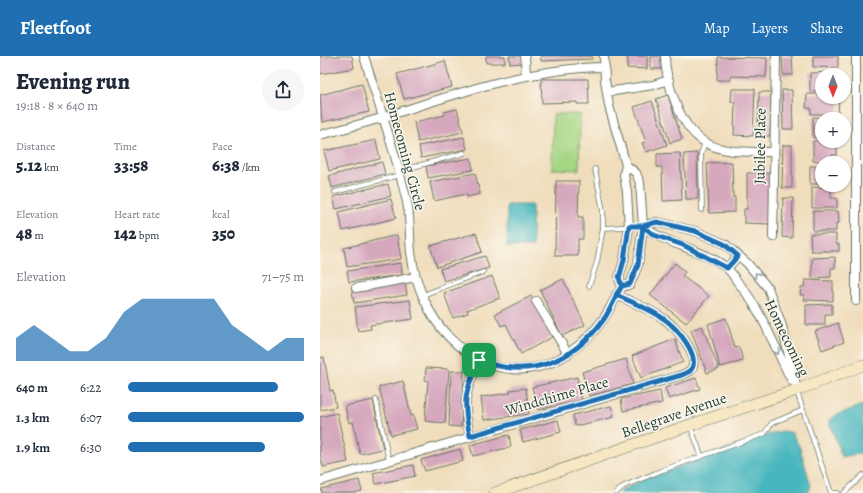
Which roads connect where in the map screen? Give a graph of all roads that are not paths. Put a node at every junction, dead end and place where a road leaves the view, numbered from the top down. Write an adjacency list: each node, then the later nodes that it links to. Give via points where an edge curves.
1 (364, 56): 11 (street, Homecoming Circle)
2 (525, 56): 8 (street)
3 (604, 56): 7 (street, Homecoming Circle)
4 (665, 56): 9 (street)
5 (776, 56): 15 (street, Jubilee Place)
6 (856, 56): 12 (street)
7 (605, 67): 8 (street, via 580,67); 10 (street, Homecoming Circle)
8 (526, 75): 11 (street, via 454,94)
9 (669, 80): 10 (street); 14 (street, via 683,121 695,136)
10 (607, 92): 17 (street, Homecoming Circle)
11 (383, 118): 13 (street); 19 (street, Homecoming Circle)
12 (860, 119): 26 (street)
13 (320, 135)
14 (705, 142): 15 (street, via 722,150); 21 (lane, via 701,154)
15 (774, 152): 25 (street, Jubilee Place)
16 (464, 153): 19 (lane)
17 (626, 165): 22 (street, Homecoming Circle, via 624,175); 23 (street, Homecoming Circle, via 636,173 640,183)
18 (595, 169): 24 (lane)
19 (399, 173): 20 (lane); 30 (street, Homecoming Circle, via 407,198 411,252)
20 (335, 192)
21 (702, 210)
22 (629, 226): 23 (lane); 24 (lane); 32 (street, Homecoming Circle, via 619,278)
23 (643, 226): 27 (street, Homecoming, via 657,222 695,231 724,244); 28 (street, Homecoming, via 654,235 683,245); 32 (street, Homecoming Circle, via 638,265 630,284)
24 (604, 228): 31 (lane)
25 (773, 237)
26 (860, 238): 36 (street)
27 (738, 256): 28 (street); 41 (street, Homecoming, one-way to 27, via 782,326 768,288)
28 (727, 268): 41 (street, Homecoming, one-way to 41, via 748,293)
29 (483, 272): 34 (lane)
30 (416, 277): 33 (street); 34 (street, Homecoming Circle)
31 (589, 286)
32 (622, 286): 35 (street, Homecoming Circle)
33 (356, 288)
34 (422, 295): 39 (street, Homecoming Circle, via 447,337)
35 (616, 295): 38 (street, Homecoming Circle, via 605,318); 45 (street, Windchime Place, via 665,319 681,335 691,351 693,364 690,371)
36 (856, 301)
37 (536, 302): 38 (street)
38 (568, 354): 39 (street, Homecoming Circle, via 547,365 529,369 495,366)
39 (479, 360): 45 (street, via 465,400)
40 (863, 365): 41 (main road, Bellegrave Avenue)
41 (797, 390): 43 (lane); 44 (main road, Bellegrave Avenue)
42 (376, 400): 47 (lane)
43 (803, 410): 46 (lane, via 772,423 764,434); 52 (lane, via 831,493)
44 (690, 425): 46 (lane); 50 (main road, Bellegrave Avenue)
45 (470, 436): 47 (street, Windchime Place)
46 (701, 455): 51 (lane, via 624,486)
47 (389, 460): 49 (street, Windchime Place)
48 (863, 475): 53 (lane)
49 (320, 481)
50 (495, 493)
51 (616, 493)
52 (838, 493)
53 (844, 493)

